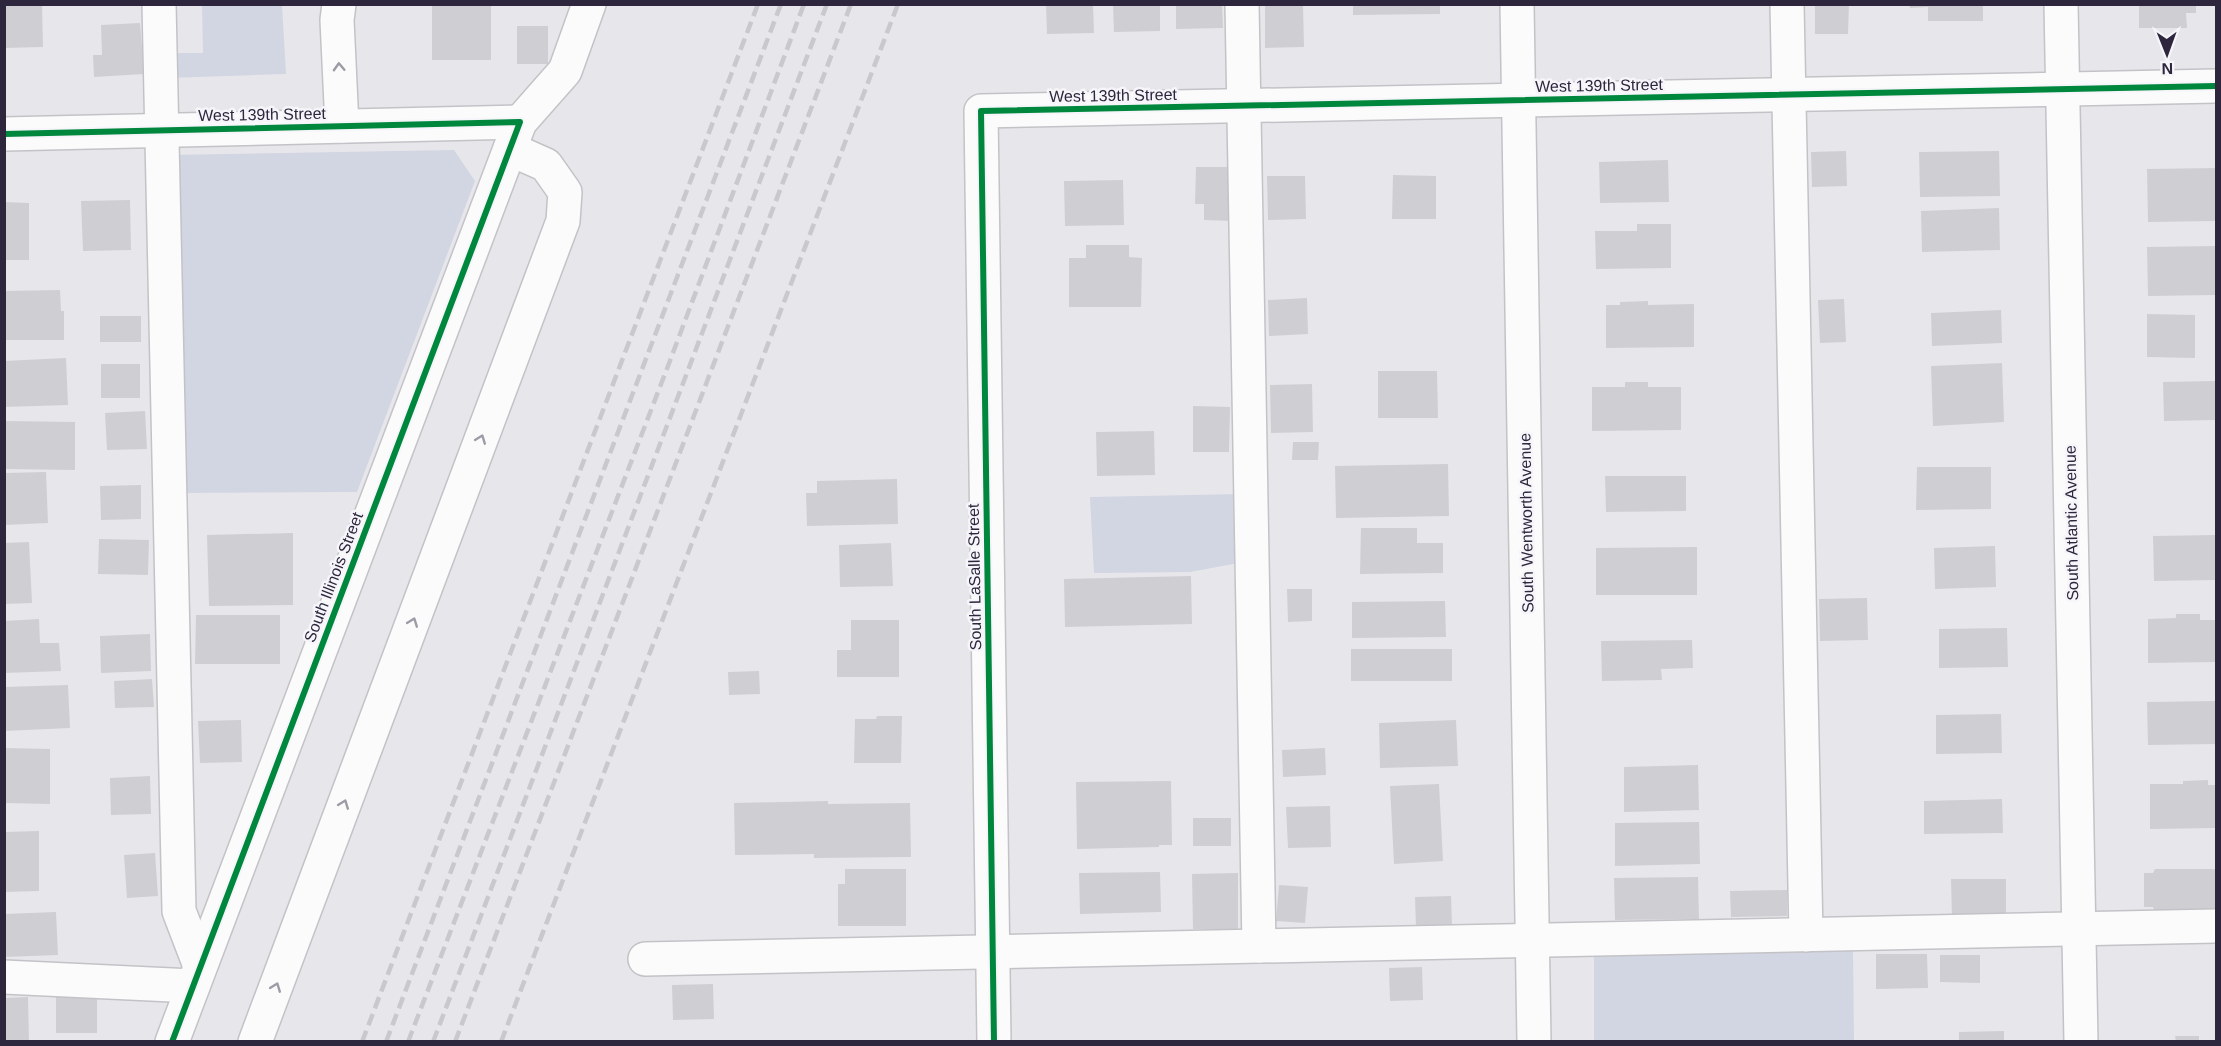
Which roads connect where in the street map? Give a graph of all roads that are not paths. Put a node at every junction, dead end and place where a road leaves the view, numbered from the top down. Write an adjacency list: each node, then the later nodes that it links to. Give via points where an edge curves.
1 (159, 4): 15 (street)
2 (339, 4): 14 (street, one-way to 2)
3 (589, 4): 17 (street, South Illinois Street, via 564,70)
4 (1242, 4): 12 (street)
5 (1517, 4): 11 (street, South Wentworth Avenue)
6 (1787, 4): 10 (street)
7 (2061, 4): 9 (street, South Atlantic Avenue)
8 (2217, 86): 9 (street, West 139th Street)
9 (2063, 89): 10 (street, West 139th Street); 19 (street, South Atlantic Avenue)
10 (1789, 95): 11 (street, West 139th Street); 20 (street)
11 (1519, 100): 12 (street, West 139th Street); 21 (street, South Wentworth Avenue)
12 (1244, 106): 13 (street, West 139th Street); 22 (street)
13 (981, 111): 23 (street, South LaSalle Street)
14 (342, 126): 15 (street, West 139th Street); 17 (street, West 139th Street)
15 (163, 130): 16 (street, West 139th Street); 25 (street, via 179,911)
16 (4, 134)
17 (515, 136): 25 (street, South Illinois Street); 28 (street, one-way to 17, via 563,221 565,192 546,165)
18 (2217, 926): 19 (street)
19 (2078, 929): 20 (street); 31 (street, South Atlantic Avenue)
20 (1806, 935): 21 (street)
21 (1532, 941): 22 (street); 30 (street, South Wentworth Avenue)
22 (1259, 946): 23 (street)
23 (993, 952): 24 (street); 29 (street, South LaSalle Street)
24 (645, 959)
25 (196, 976): 26 (street); 27 (street, South Illinois Street)
26 (4, 977)
27 (172, 1041)
28 (255, 1041)
29 (994, 1041)
30 (1534, 1041)
31 (2081, 1041)

